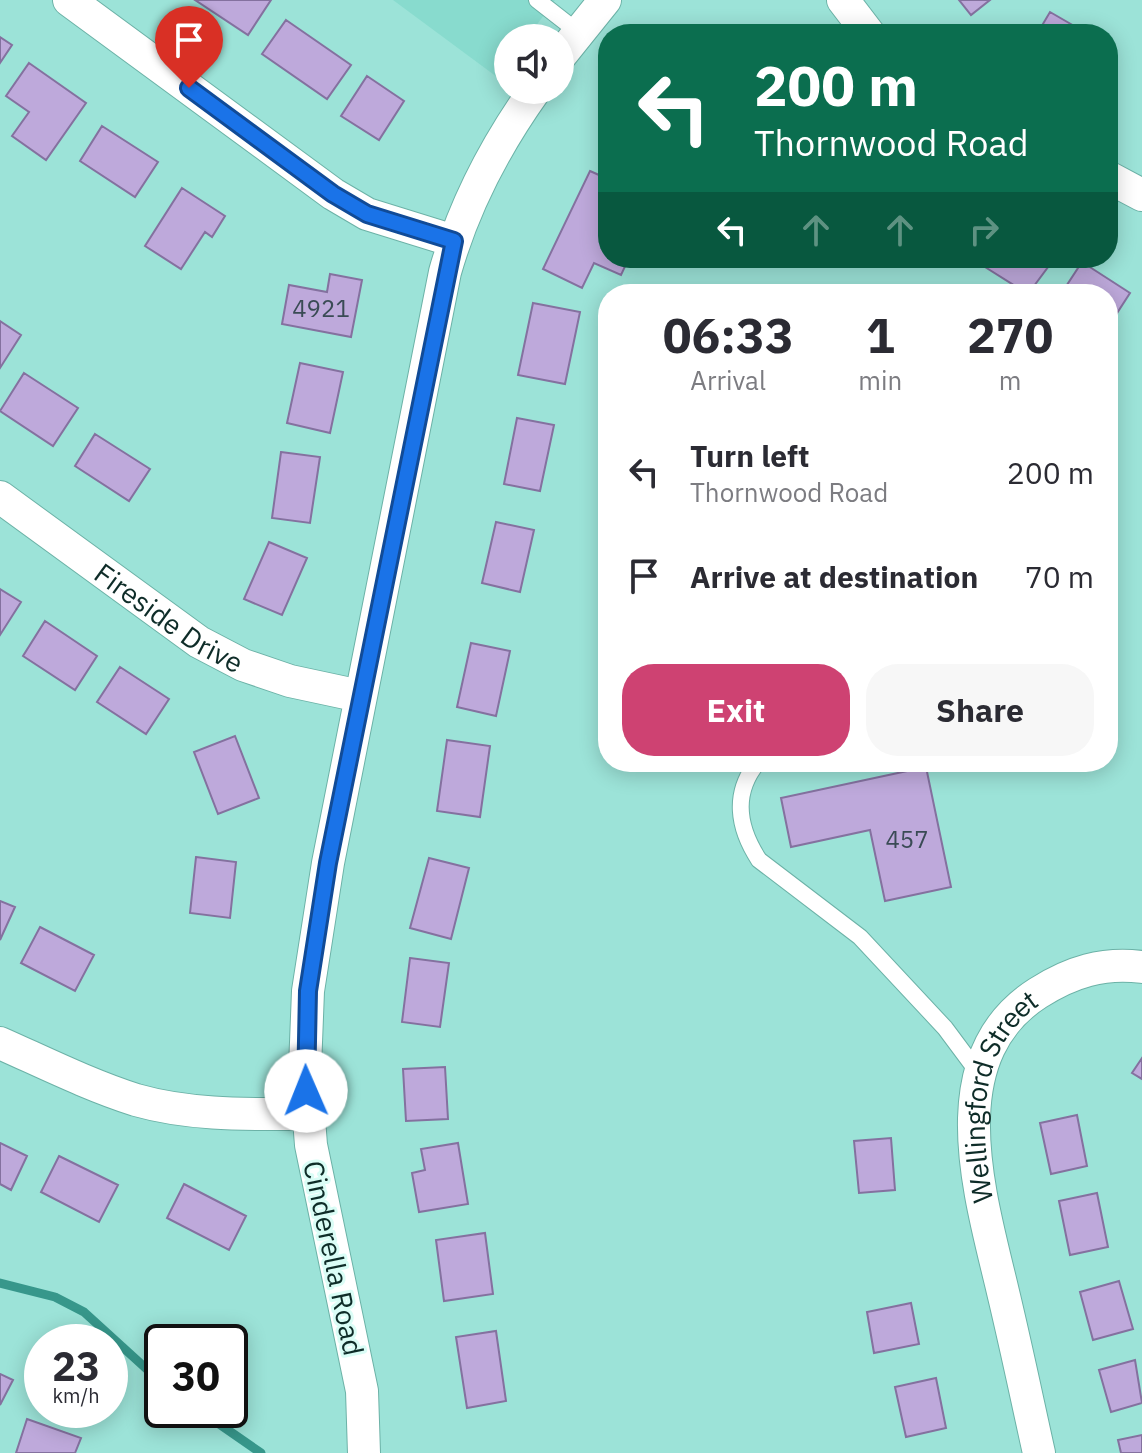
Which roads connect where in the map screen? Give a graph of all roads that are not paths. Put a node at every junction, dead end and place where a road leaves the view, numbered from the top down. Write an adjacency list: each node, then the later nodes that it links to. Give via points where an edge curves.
1 (69, 0): 11 (street, via 333,194 367,214)
2 (537, 0): 5 (lane)
3 (605, 0): 7 (street)
4 (843, 0): 6 (street)
5 (554, 24)
6 (861, 24)
7 (574, 38)
8 (525, 104): 11 (street, Cinderella Road, via 472,196)
9 (1118, 182): 10 (street)
10 (1142, 195)
11 (454, 241): 13 (street, Cinderella Road)
12 (0, 497): 13 (street, Fireside Drive, via 199,642 290,681)
13 (360, 696): 18 (street, Cinderella Road, via 308,991)
14 (750, 772): 17 (lane, via 739,809 748,843 759,860 860,937 945,1028)
15 (1142, 967): 17 (street, Wellingford Street, via 1076,972 1029,999 993,1042)
16 (0, 1043): 18 (street, via 139,1100 194,1111)
17 (981, 1077): 20 (street, Wellingford Street, via 972,1142)
18 (308, 1114): 19 (street, Cinderella Road, via 320,1198 362,1391)
19 (364, 1453)
20 (1039, 1453)

